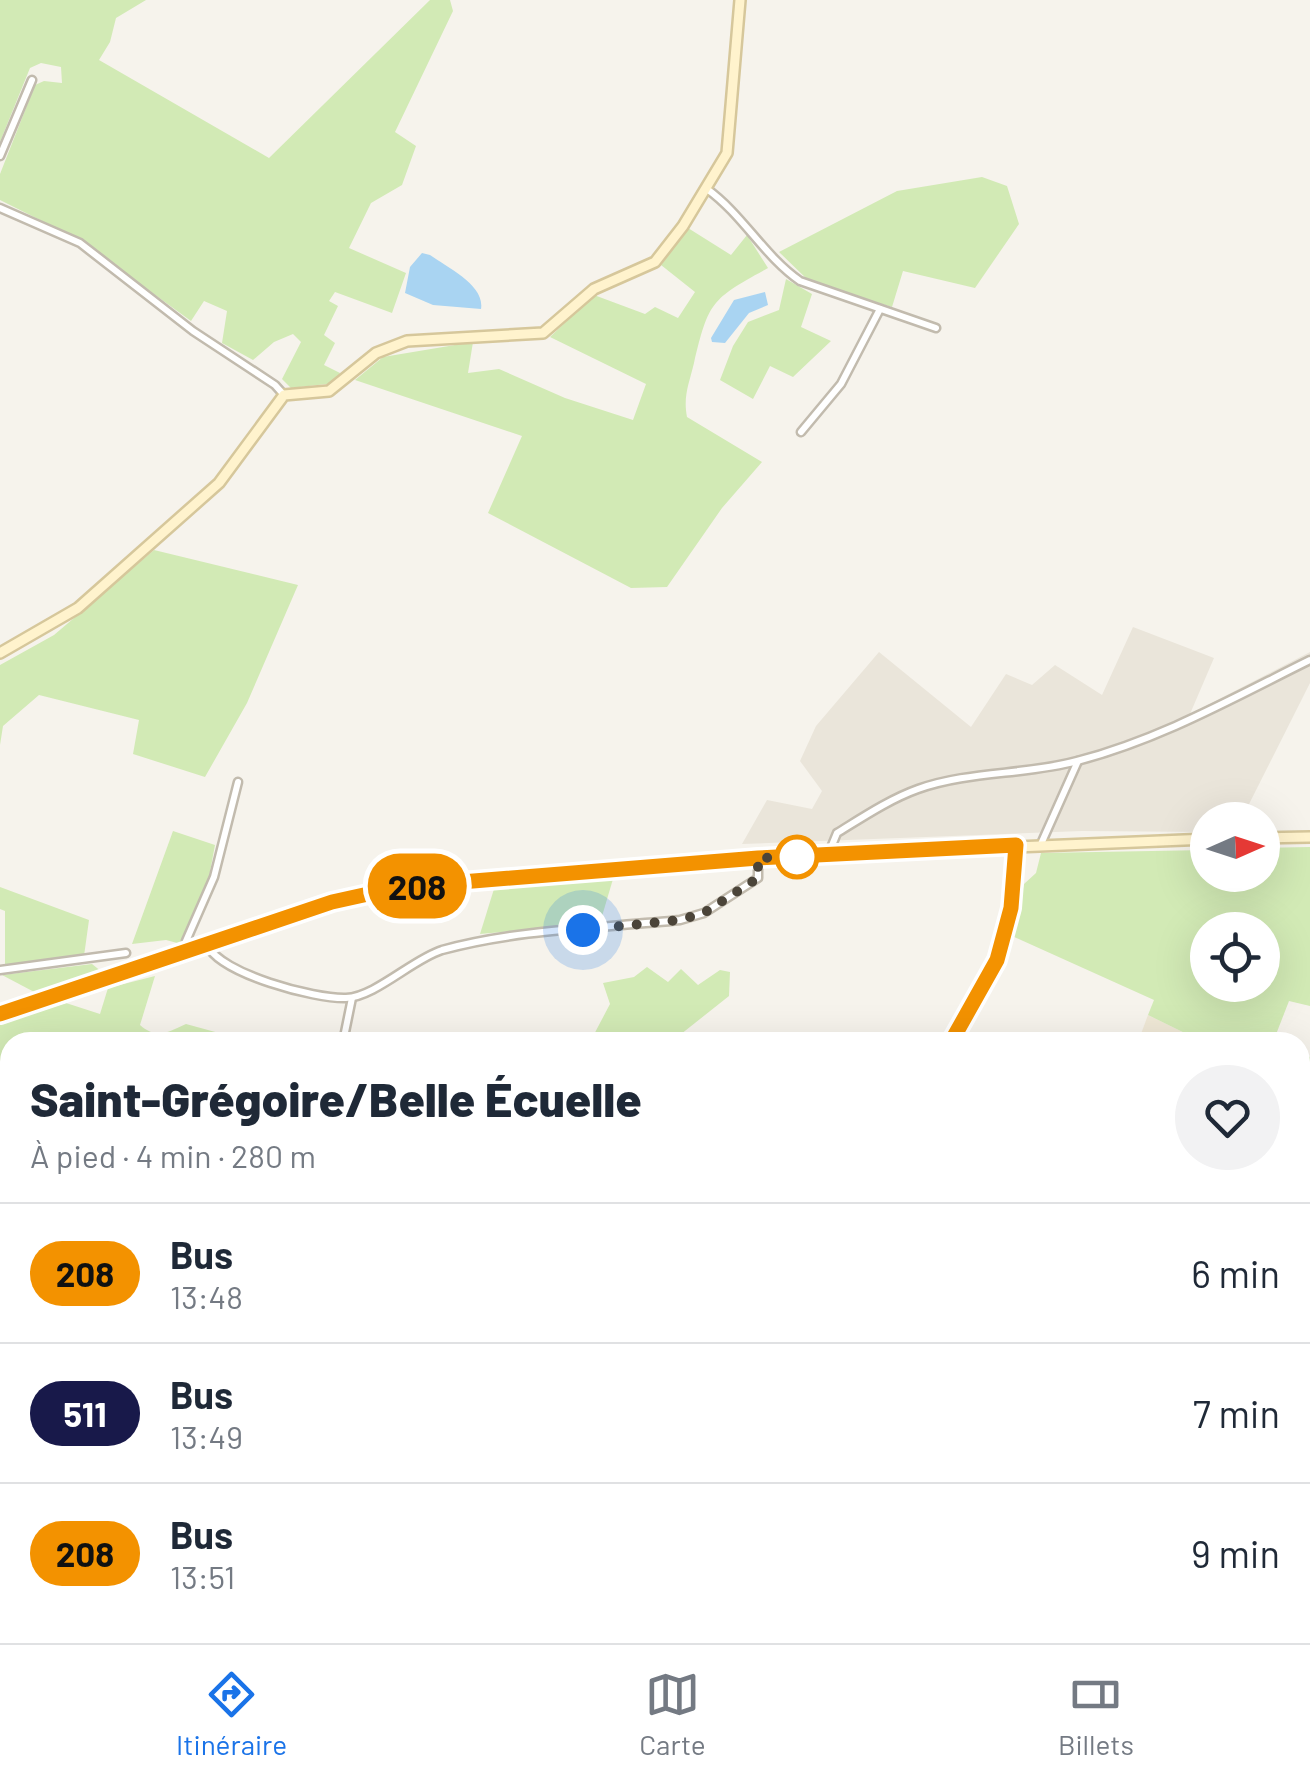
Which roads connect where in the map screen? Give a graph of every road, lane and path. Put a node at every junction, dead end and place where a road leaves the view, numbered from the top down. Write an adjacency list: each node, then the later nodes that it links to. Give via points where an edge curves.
1 (740, 0): 4 (main road, via 730,138)
2 (32, 80): 3 (street)
3 (0, 156)
4 (707, 188): 6 (street, via 794,278); 8 (main road, via 655,262 594,289 543,333 406,341 376,353 329,390)
5 (0, 208): 8 (street, via 80,243)
6 (880, 310): 7 (street); 9 (street, via 842,384)
7 (936, 328)
8 (284, 395): 10 (main road, via 218,483 78,608)
9 (802, 432)
10 (0, 653)
11 (1310, 660): 12 (street, via 1194,720)
12 (1078, 761): 17 (street); 19 (street, via 916,790 837,832)
13 (238, 782): 22 (street)
14 (1310, 837): 15 (main road)
15 (1280, 838)
16 (1190, 840): 17 (main road)
17 (1042, 844): 18 (main road)
18 (1016, 845): 19 (main road); 28 (street, via 1011,908 997,960)
19 (828, 856): 20 (main road)
20 (758, 858): 21 (main road, via 400,887 332,902); 25 (street, via 758,878 704,913 438,951)
21 (207, 945): 22 (main road); 25 (street, via 219,959 293,993)
22 (186, 952): 26 (main road)
23 (126, 954): 24 (street)
24 (0, 970)
25 (352, 998): 27 (street)
26 (0, 1014)
27 (345, 1032)
28 (957, 1032)

